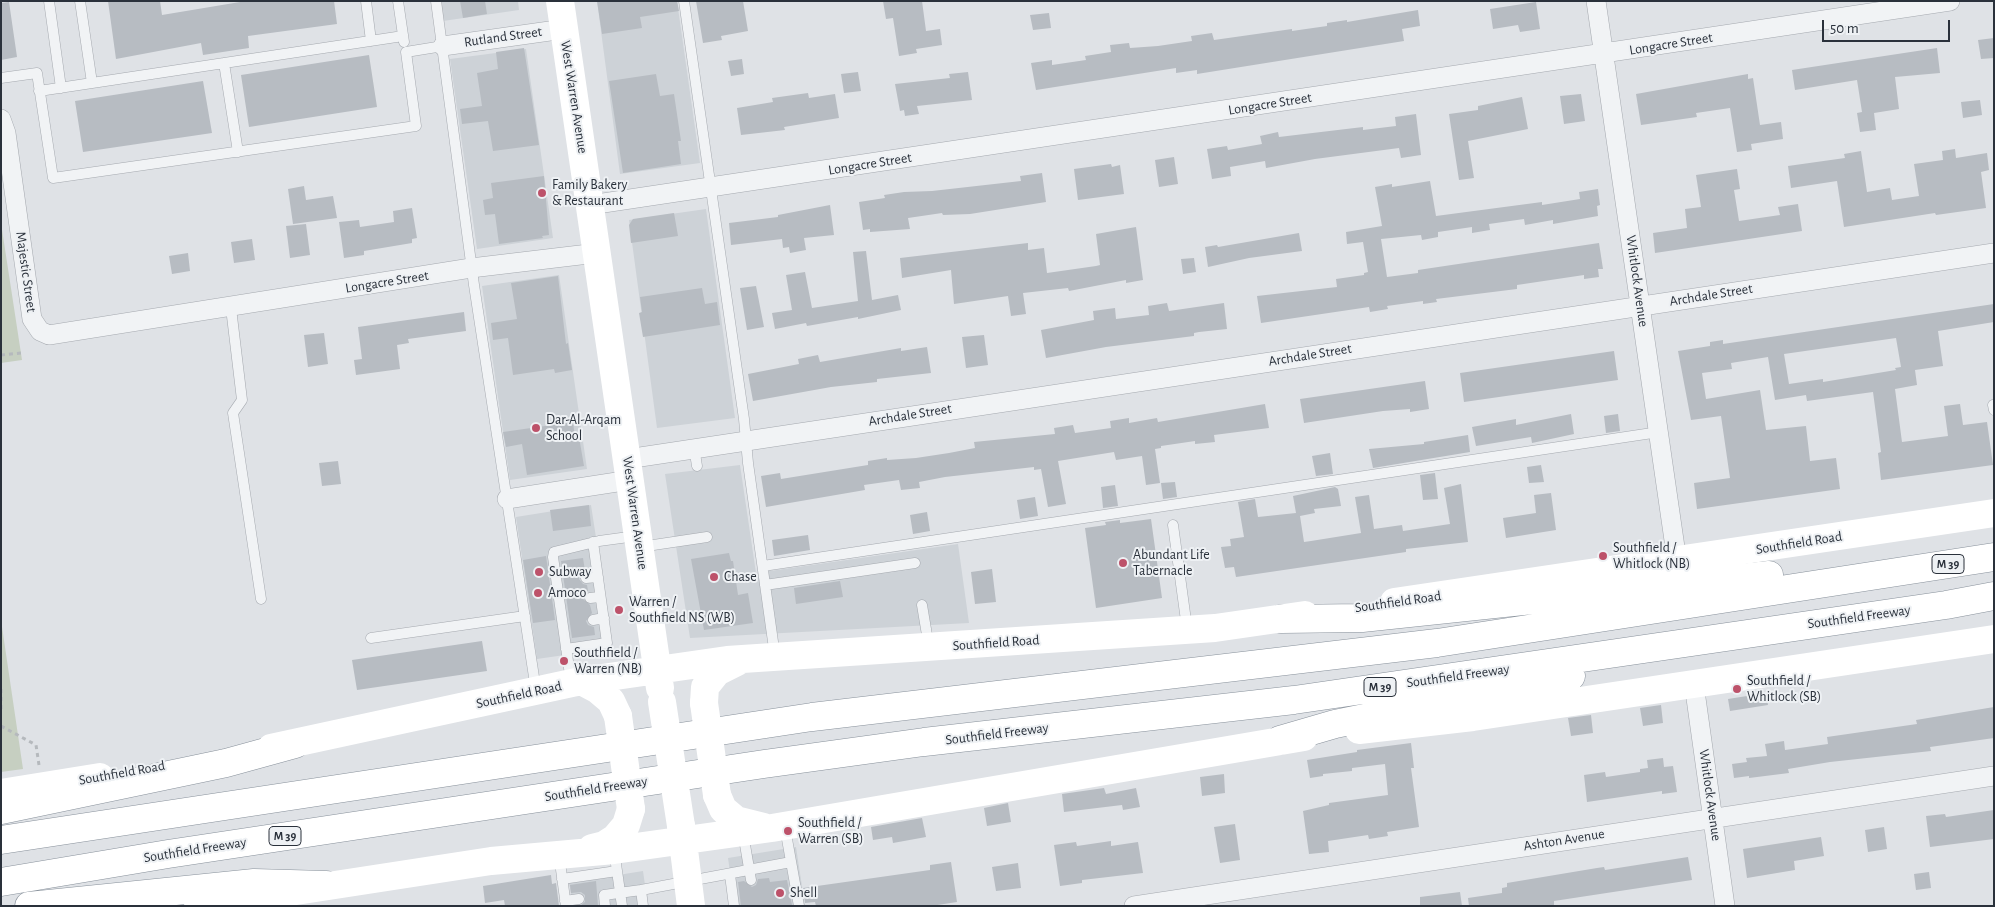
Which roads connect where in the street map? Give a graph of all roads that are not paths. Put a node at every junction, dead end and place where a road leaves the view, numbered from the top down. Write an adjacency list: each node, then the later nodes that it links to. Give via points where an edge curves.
1 (49, 1): 19 (lane)
2 (80, 1): 18 (lane)
3 (366, 1): 12 (lane)
4 (398, 1): 11 (lane)
5 (436, 1): 13 (lane)
6 (560, 1): 10 (main road, West Warren Avenue)
7 (684, 1): 23 (lane)
8 (1596, 1): 15 (street, Whitlock Avenue)
9 (1950, 1): 15 (street, Longacre Street)
10 (564, 29): 13 (street, Rutland Street); 24 (main road, West Warren Avenue)
11 (403, 36): 12 (lane); 14 (lane)
12 (371, 41): 16 (lane)
13 (443, 46): 14 (lane); 27 (lane)
14 (406, 52): 22 (lane, via 416,126)
15 (1604, 54): 23 (street, Longacre Street); 28 (street, Whitlock Avenue)
16 (224, 63): 18 (lane); 22 (lane)
17 (1, 78): 20 (lane, via 36,74)
18 (92, 83): 19 (lane)
19 (60, 88): 20 (lane)
20 (39, 91): 22 (lane, via 53,178)
21 (4, 126): 30 (street, Majestic Street, via 32,319 40,330 49,335)
22 (238, 152)
23 (710, 187): 24 (street, Longacre Street); 34 (lane)
24 (590, 205): 25 (main road, West Warren Avenue)
25 (597, 253): 27 (street, Longacre Street); 37 (main road, West Warren Avenue)
26 (1994, 253): 28 (street, Archdale Street)
27 (472, 268): 29 (street, Longacre Street); 38 (lane)
28 (1641, 305): 33 (street, Whitlock Avenue); 34 (street, Archdale Street)
29 (231, 308): 30 (street, Longacre Street); 55 (lane, via 242,400 233,412)
30 (177, 316)
31 (1993, 405): 32 (lane)
32 (1994, 410)
33 (1659, 432): 45 (street, Whitlock Avenue); 47 (lane)
34 (746, 440): 35 (street, Archdale Street); 47 (lane)
35 (694, 447): 36 (lane); 37 (street, Archdale Street)
36 (697, 466)
37 (628, 469): 38 (street, Archdale Street); 43 (main road, West Warren Avenue)
38 (507, 499): 57 (lane)
39 (1994, 513): 45 (main road, Southfield Road)
40 (1173, 525): 62 (lane)
41 (707, 537): 43 (lane)
42 (593, 542): 43 (lane); 49 (lane); 66 (lane, via 554,552 552,557 560,583)
43 (638, 542): 69 (main road, West Warren Avenue)
44 (1994, 557): 48 (main road, M 39)
45 (1677, 561): 59 (main road, Southfield Road)
46 (915, 563): 51 (lane)
47 (762, 566): 51 (lane)
48 (1903, 570): 59 (main road, via 1832,568 1362,618); 82 (main road, M 39, via 1437,643 812,717)
49 (598, 577): 50 (lane); 53 (lane)
50 (586, 578)
51 (765, 585): 67 (lane)
52 (1994, 596): 61 (main road, Southfield Freeway / M 39)
53 (600, 597): 54 (lane); 58 (lane)
54 (590, 598)
55 (261, 599)
56 (922, 605): 65 (lane)
57 (525, 616): 63 (lane); 72 (lane)
58 (604, 618): 60 (lane); 66 (lane, via 607,643)
59 (1281, 619): 62 (main road, Southfield Road)
60 (593, 620)
61 (1831, 620): 73 (main road, via 1335,724); 90 (main road, Southfield Freeway / M 39, via 1294,700 924,742 764,764)
62 (1187, 630): 65 (main road, Southfield Road)
63 (371, 638)
64 (1994, 639): 71 (main road)
65 (929, 648): 67 (main road, Southfield Road)
66 (566, 649): 70 (lane)
67 (776, 658): 68 (main road, Southfield Road)
68 (743, 660): 69 (main road, Southfield Road); 79 (main road, bridge, via 716,672 705,687 704,703 717,795 723,808 736,820)
69 (657, 670): 70 (main road, Southfield Road); 81 (main road, West Warren Avenue, bridge)
70 (576, 682): 72 (main road, Southfield Road); 84 (main road, bridge, via 598,690 612,701 618,716 631,810 626,825 615,838)
71 (1694, 684): 73 (main road, via 1473,718); 78 (street, Whitlock Avenue)
72 (536, 691): 74 (main road, Southfield Road)
73 (1280, 740): 79 (main road)
74 (295, 744): 76 (main road, Southfield Road); 77 (main road, via 226,763)
75 (1994, 776): 78 (street, Ashton Avenue)
76 (1, 794)
77 (1, 810)
78 (1712, 817): 104 (street, Ashton Avenue); 105 (street, Whitlock Avenue)
79 (779, 827): 80 (main road); 85 (lane)
80 (743, 832): 81 (main road); 88 (lane)
81 (682, 833): 83 (main road); 94 (main road, West Warren Avenue)
82 (1, 840)
83 (616, 860): 84 (main road); 93 (lane)
84 (565, 862): 91 (main road, via 492,861); 97 (lane)
85 (792, 862): 86 (lane); 103 (lane)
86 (764, 867): 88 (lane); 89 (lane)
87 (730, 875): 88 (lane); 94 (lane); 102 (lane)
88 (750, 875)
89 (766, 878)
90 (1, 882)
91 (326, 885): 98 (main road, via 254,883); 99 (main road)
92 (641, 890): 93 (lane); 94 (lane); 101 (lane)
93 (620, 893): 96 (lane); 100 (lane)
94 (690, 894)
95 (579, 899): 97 (lane)
96 (602, 899)
97 (566, 903)
98 (29, 906)
99 (198, 906)
100 (622, 906)
101 (644, 906)
102 (734, 906)
103 (799, 906)
104 (1134, 906)
105 (1725, 906)

